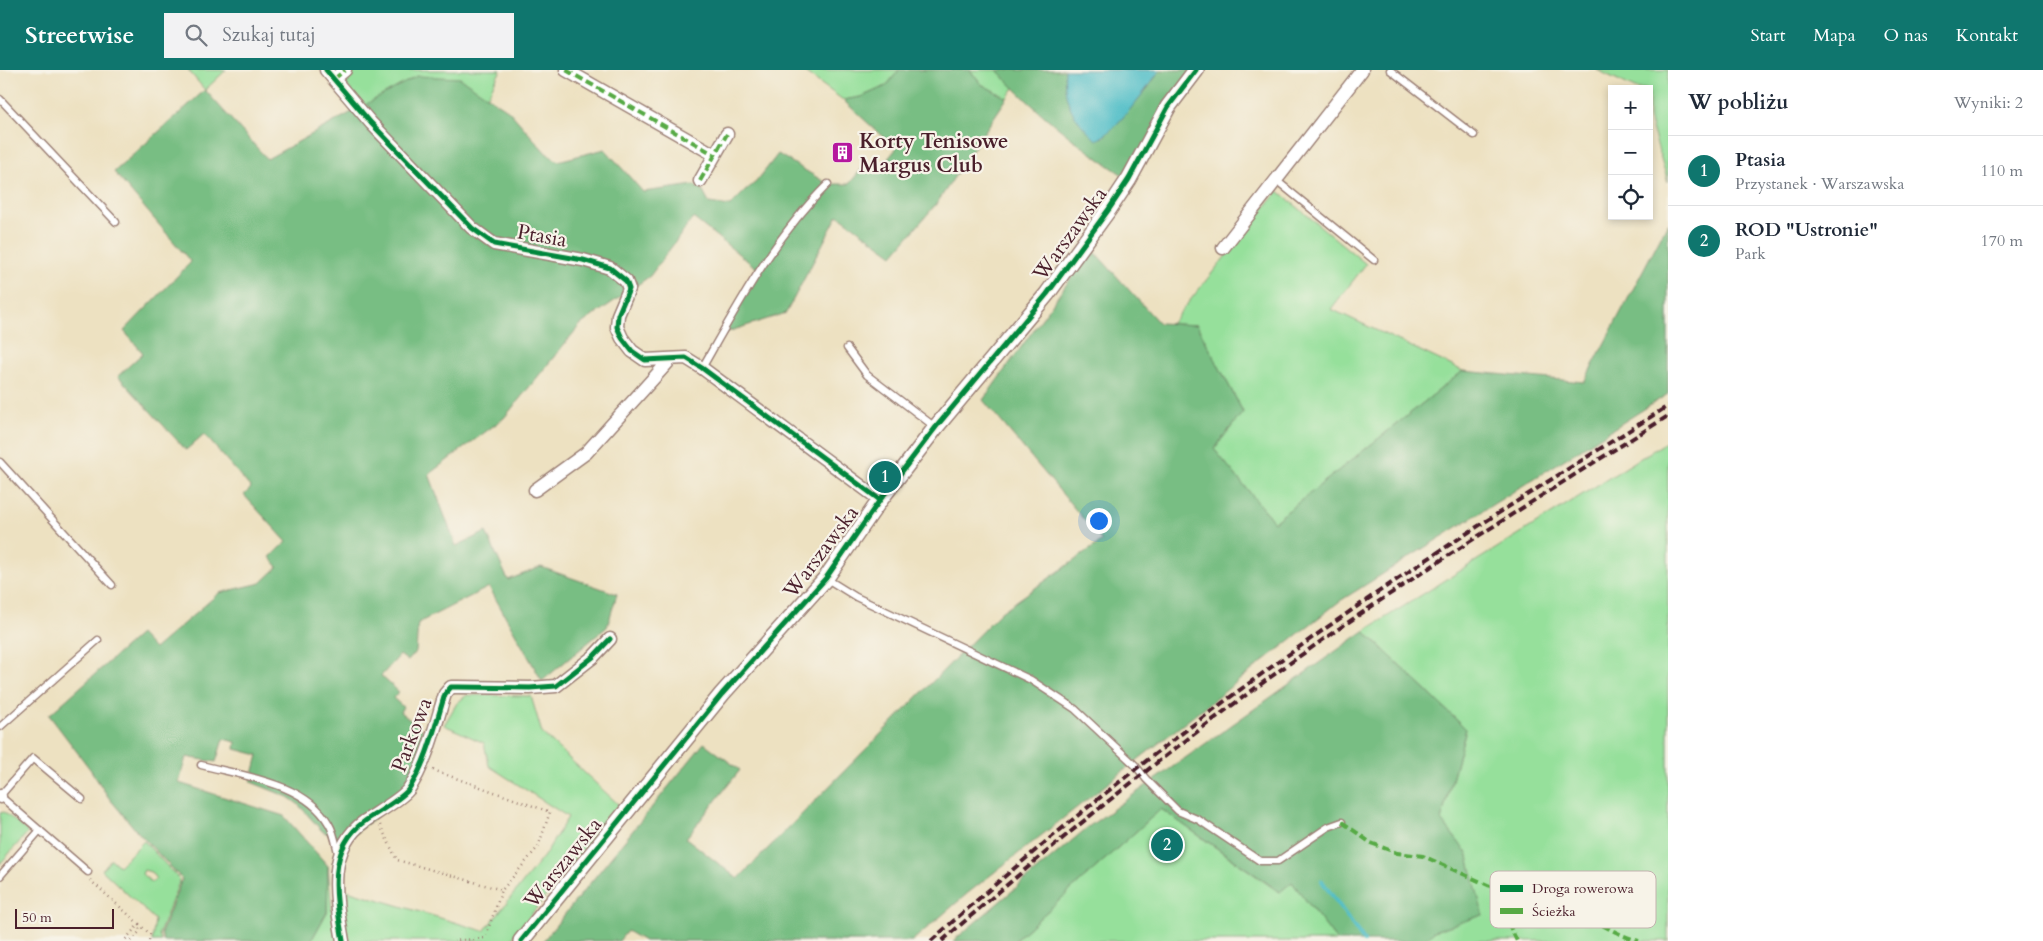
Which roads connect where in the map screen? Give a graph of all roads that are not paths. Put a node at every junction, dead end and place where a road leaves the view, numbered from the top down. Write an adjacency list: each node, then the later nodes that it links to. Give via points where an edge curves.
1 (345, 70): 6 (street, Ptasia)
2 (566, 70): 10 (street)
3 (1196, 70): 20 (street, Warszawska, via 1168,106 1129,179 1079,252)
4 (1362, 70): 11 (street)
5 (1390, 70): 9 (lane)
6 (330, 74): 18 (street, Ptasia, via 371,123 472,228 494,244 584,260 610,268 626,281 629,289 618,315 617,327 622,338 645,360)
7 (0, 99): 14 (lane)
8 (727, 134): 10 (street)
9 (1474, 135)
10 (715, 155): 12 (street)
11 (1276, 180): 15 (street); 16 (lane)
12 (700, 181)
13 (828, 184): 19 (lane, via 784,233)
14 (116, 222)
15 (1223, 248)
16 (1374, 260)
17 (847, 348): 20 (lane, via 867,375)
18 (670, 360): 19 (street, Ptasia, via 686,358); 22 (street, via 586,453)
19 (702, 368): 23 (street, Ptasia)
20 (936, 427): 23 (street, Warszawska)
21 (0, 462): 25 (lane)
22 (536, 490)
23 (880, 500): 24 (street, Warszawska)
24 (826, 578): 32 (lane, Warszawska, via 856,597 1031,680 1075,709 1135,764 1178,811 1199,820 1260,861 1278,861 1328,827); 38 (street, Warszawska, via 722,694)
25 (112, 585)
26 (610, 639): 34 (street, Parkowa, via 593,658 556,686 451,687 445,694 428,750 407,790 356,827 344,842)
27 (98, 640): 28 (lane)
28 (0, 727)
29 (201, 765): 34 (lane, via 294,792 318,808 330,824)
30 (0, 796): 31 (lane, via 33,758); 33 (lane)
31 (82, 799)
32 (1342, 822)
33 (40, 830): 35 (lane); 36 (lane)
34 (340, 857): 37 (street, Parkowa, via 336,867 336,890)
35 (88, 872)
36 (0, 876)
37 (343, 941)
38 (521, 941)

